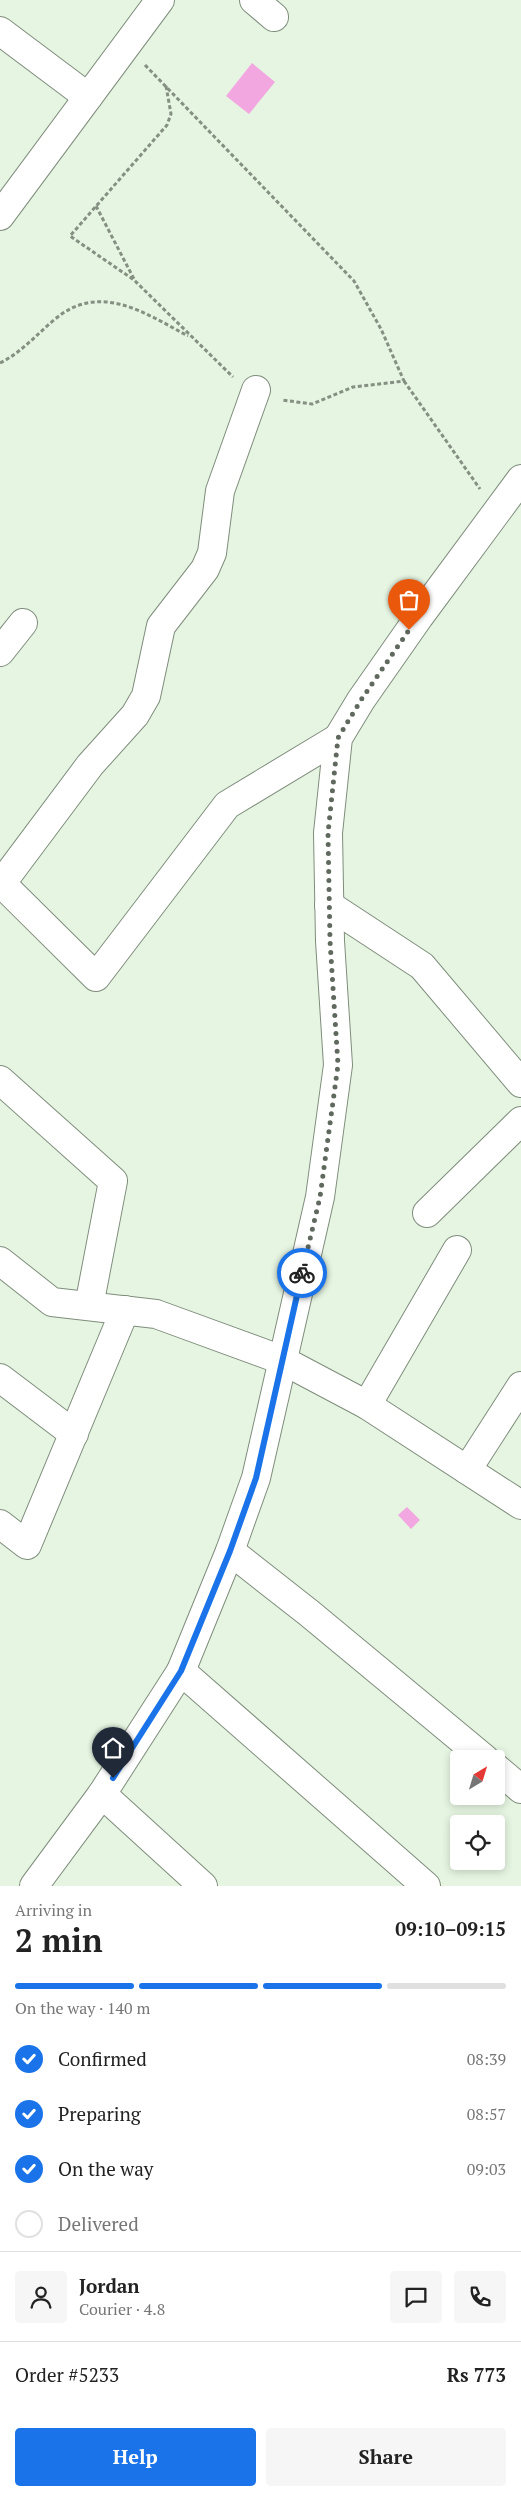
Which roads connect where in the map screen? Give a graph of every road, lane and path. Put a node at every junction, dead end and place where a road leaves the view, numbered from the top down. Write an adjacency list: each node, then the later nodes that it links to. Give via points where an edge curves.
1 (160, 0): 5 (street)
2 (254, 0): 3 (street)
3 (274, 17)
4 (0, 32): 7 (street)
5 (126, 45): 6 (path); 7 (street)
6 (166, 86): 8 (path, via 171,114 167,126); 13 (path, via 354,281 381,329)
7 (88, 97): 9 (street)
8 (96, 206): 10 (path); 10 (path, via 70,236)
9 (0, 216)
10 (134, 280): 11 (path)
11 (193, 338): 12 (path, via 142,311 118,303 94,301 74,305 54,319 28,345); 14 (path, via 232,376)
12 (0, 363)
13 (404, 381): 14 (path, via 354,387 312,404 269,398); 16 (path)
14 (256, 390): 20 (street, via 220,491 212,553 205,569 161,626 146,696 135,715 90,765)
15 (521, 479): 16 (street)
16 (497, 512): 19 (street, via 418,616)
17 (23, 623): 18 (street)
18 (0, 652)
19 (338, 738): 20 (street, via 227,805 96,977); 21 (street, via 328,833)
20 (1, 883)
21 (329, 905): 23 (street, via 422,966); 30 (street, via 338,1065 320,1197)
22 (0, 1080): 28 (street, via 113,1181)
23 (521, 1083)
24 (521, 1122): 25 (street)
25 (427, 1212)
26 (457, 1250): 33 (street)
27 (0, 1261): 28 (street, via 52,1302)
28 (89, 1306): 29 (street)
29 (126, 1310): 30 (street, via 156,1314); 34 (street)
30 (282, 1360): 33 (street); 38 (street, via 256,1478)
31 (0, 1378): 34 (street)
32 (521, 1386): 35 (street)
33 (367, 1405): 35 (street)
34 (74, 1434): 37 (street, via 27,1545)
35 (467, 1470): 36 (street)
36 (521, 1505)
37 (0, 1524)
38 (230, 1551): 39 (street); 40 (street)
39 (181, 1671): 43 (street); 46 (street)
40 (474, 1750)
41 (505, 1776): 42 (street)
42 (521, 1789)
43 (102, 1794): 44 (street); 45 (street)
44 (34, 1886)
45 (204, 1886)
46 (426, 1886)

